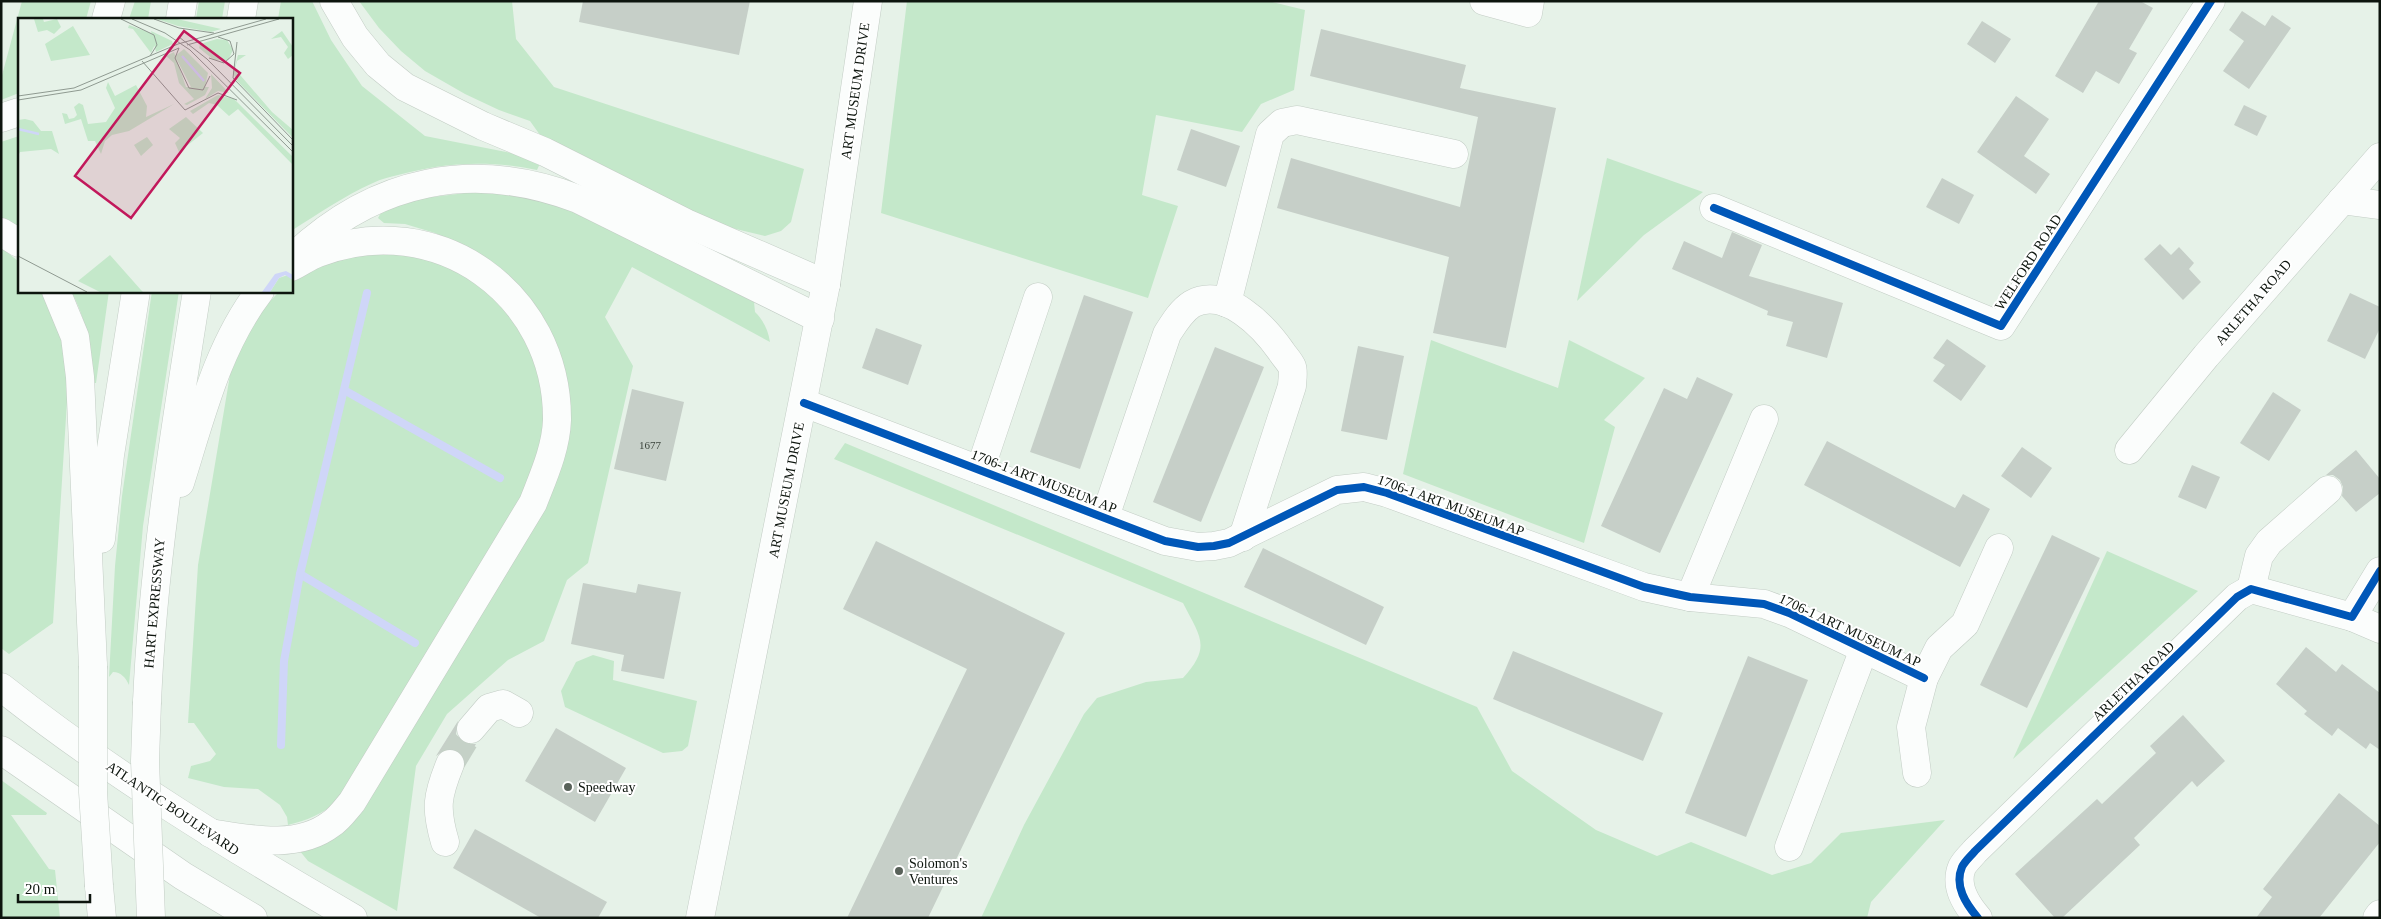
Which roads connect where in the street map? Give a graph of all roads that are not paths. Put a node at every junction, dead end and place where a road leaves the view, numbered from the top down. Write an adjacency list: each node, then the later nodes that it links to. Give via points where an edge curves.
1 (111, 1): 9 (main road)
2 (183, 1): 10 (main road)
3 (244, 1): 11 (main road)
4 (334, 1): 23 (main road, via 355,37 378,65 405,87 686,223)
5 (868, 1): 23 (main road, ART MUSEUM DRIVE)
6 (1484, 1): 8 (main road)
7 (2211, 1): 18 (main road, WELFORD ROAD, via 2001,326)
8 (1529, 7)
9 (106, 18)
10 (180, 18)
11 (241, 18)
12 (18, 112): 13 (main road)
13 (1, 118)
14 (1454, 154): 29 (main road, via 1297,120 1282,123 1270,134)
15 (2380, 157): 16 (main road, ARLETHA ROAD)
16 (2342, 200): 17 (main road); 33 (main road, ARLETHA ROAD)
17 (2380, 205)
18 (1714, 208)
19 (1, 232): 20 (main road)
20 (18, 242)
21 (292, 257): 30 (main road, via 347,214 407,188 464,179 522,182 578,200)
22 (292, 267): 54 (main road, via 316,253 371,241 430,246 465,259 497,281 531,324 544,347 554,383 557,421 551,458 533,503 352,802 332,824 313,835 262,841)
23 (826, 284): 30 (main road, ART MUSEUM DRIVE)
24 (56, 292): 46 (main road, via 75,337 80,377)
25 (136, 292): 46 (main road, via 110,455)
26 (197, 292): 40 (main road, HART EXPRESSWAY)
27 (259, 292): 40 (main road, via 234,330 217,369 179,485)
28 (1038, 297): 34 (main road)
29 (1227, 303): 36 (main road, via 1210,300 1192,304 1176,319 1167,334); 37 (main road, via 1267,331 1292,368 1292,386)
30 (820, 319): 31 (main road, ART MUSEUM DRIVE)
31 (804, 403): 34 (main road, 1706-1 ART MUSEUM AP); 62 (main road, ART MUSEUM DRIVE)
32 (1764, 419): 42 (main road)
33 (2129, 450)
34 (980, 470): 36 (main road, 1706-1 ART MUSEUM AP)
35 (2328, 490): 41 (main road, via 2269,542 2259,556)
36 (1105, 517): 37 (main road, 1706-1 ART MUSEUM AP, via 1165,541 1198,548 1229,543)
37 (1242, 537): 42 (main road, 1706-1 ART MUSEUM AP, via 1337,490 1364,487 1611,577)
38 (1999, 548): 47 (main road, via 1966,624 1939,648)
39 (2380, 571): 43 (main road)
40 (154, 584): 59 (main road, HART EXPRESSWAY, bridge, via 146,702)
41 (2251, 589): 43 (main road); 63 (main road, ARLETHA ROAD, via 2237,597 1975,851 1962,867 1960,887 1966,903)
42 (1690, 597): 45 (main road, 1706-1 ART MUSEUM AP, via 1764,604)
43 (2352, 617): 44 (main road)
44 (2380, 630)
45 (1864, 649): 47 (main road, 1706-1 ART MUSEUM AP); 56 (main road)
46 (93, 666): 58 (main road, bridge, via 93,782)
47 (1924, 678): 53 (main road, via 1911,727)
48 (1, 687): 54 (main road, ATLANTIC BOULEVARD)
49 (519, 713): 50 (main road, via 503,704 489,708)
50 (471, 729)
51 (1, 750): 60 (main road, via 183,876)
52 (450, 764): 55 (main road, via 438,792 439,822)
53 (1917, 773)
54 (210, 833): 61 (main road, ATLANTIC BOULEVARD)
55 (445, 842)
56 (1789, 848)
57 (2380, 914): 64 (main road)
58 (102, 918)
59 (151, 918)
60 (253, 918)
61 (353, 918)
62 (700, 918)
63 (1978, 918)
64 (2377, 918)

